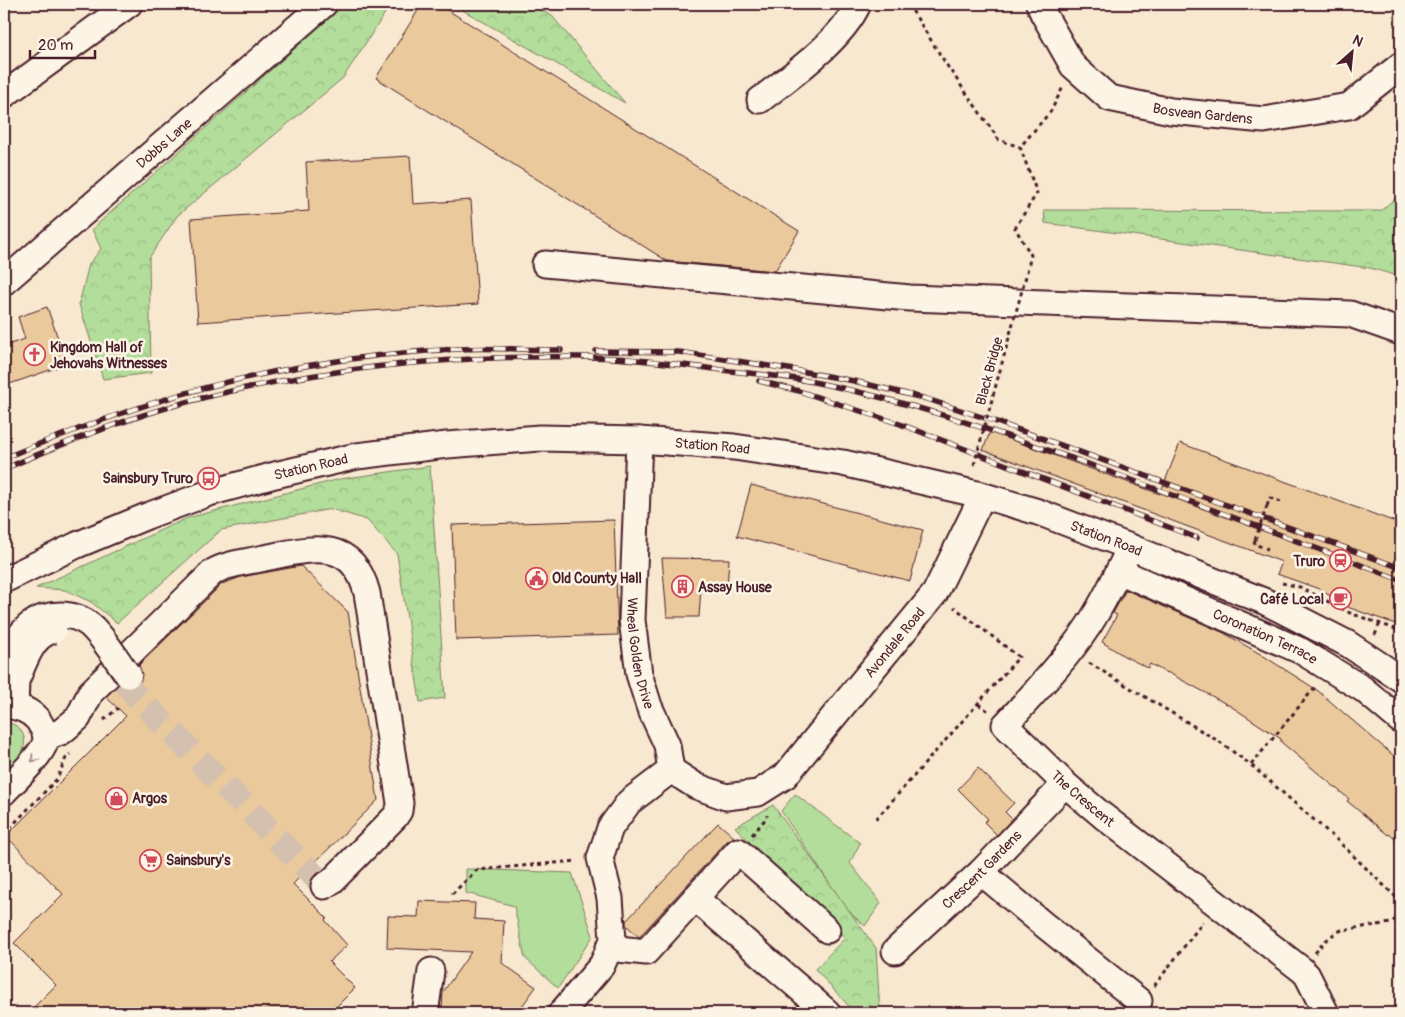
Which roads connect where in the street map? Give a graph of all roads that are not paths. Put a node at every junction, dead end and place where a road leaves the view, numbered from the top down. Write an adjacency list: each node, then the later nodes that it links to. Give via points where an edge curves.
1 (129, 4): 6 (street)
2 (324, 4): 9 (street, Dobbs Lane)
3 (858, 4): 7 (street, via 837,35)
4 (1039, 4): 5 (street, Bosvean Gardens, via 1073,66 1109,98 1171,111 1264,120 1349,106)
5 (1401, 65)
6 (4, 95)
7 (760, 100)
8 (545, 264): 10 (street, via 910,298 1350,314)
9 (4, 282)
10 (1401, 332)
11 (638, 440): 12 (street, Station Road, via 734,447 843,463); 15 (street, Station Road, via 540,438 447,444 357,456 209,493 77,545); 22 (street, Wheal Golden Drive, via 632,620 638,674 667,744)
12 (981, 495): 13 (street, Station Road, via 1038,512); 22 (street, Avondale Road, via 936,592 784,776 758,793 726,797 696,786)
13 (1130, 547): 14 (street, The Crescent); 17 (street, Station Road, via 1266,602 1348,644)
14 (1119, 571): 20 (street, Coronation Terrace, via 1289,645 1363,689); 23 (street, The Crescent, via 1089,625 1070,651 1005,725)
15 (4, 580)
16 (10, 663): 18 (street, bridge, via 14,643 29,625 47,617 69,615 92,627); 19 (street, via 16,681)
17 (1401, 679)
18 (123, 680)
19 (9, 706): 21 (street, via 22,708 36,717)
20 (1401, 721)
21 (46, 737): 24 (street, one-way to 24, via 43,748); 26 (street, via 61,732 78,718 91,692 213,572 306,550 324,550 342,556 359,569 366,588 400,803 394,817)
22 (671, 770): 29 (street, via 629,802 610,828 600,858 610,898 612,940)
23 (1065, 784): 25 (street, Crescent Gardens); 36 (street, The Crescent, via 1302,970)
24 (4, 792)
25 (981, 872): 30 (street, Crescent Gardens); 32 (street)
26 (324, 886)
27 (695, 898): 28 (street, via 738,851); 29 (street, via 646,952); 33 (street)
28 (827, 930)
29 (609, 948): 35 (street, via 602,965)
30 (895, 951)
31 (431, 971): 34 (street)
32 (1139, 1000)
33 (827, 1012)
34 (428, 1013)
35 (561, 1013)
36 (1326, 1013)

